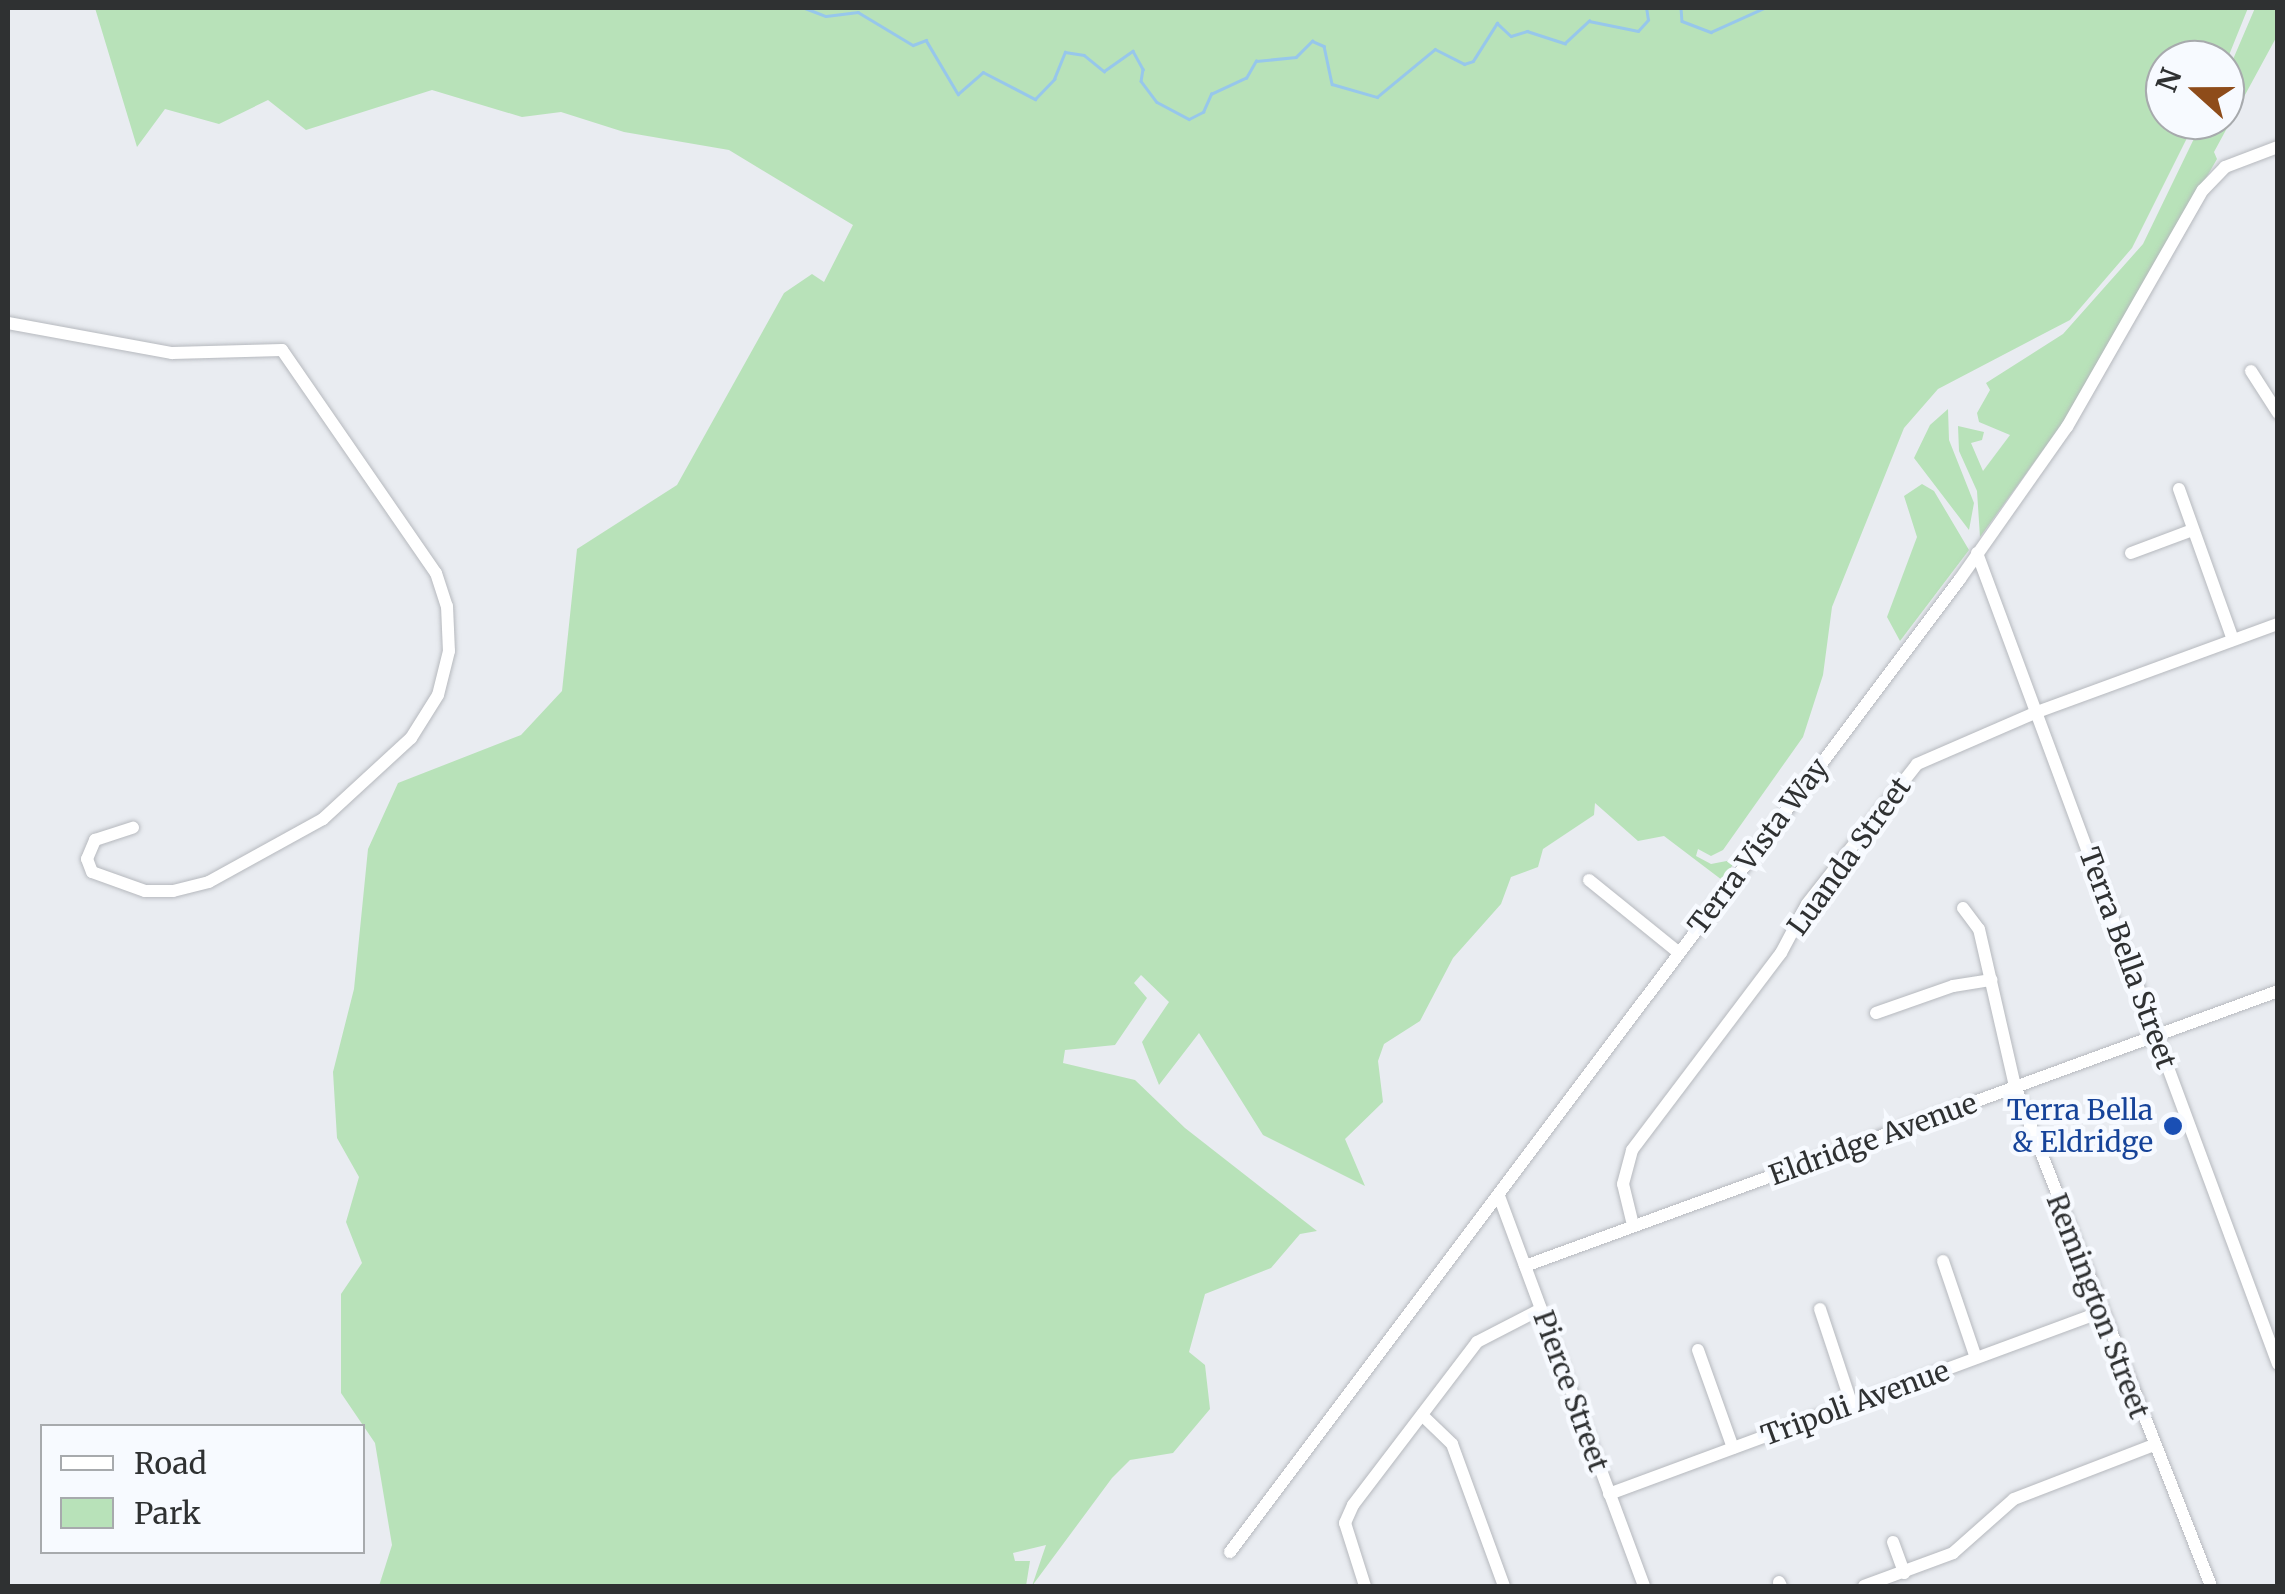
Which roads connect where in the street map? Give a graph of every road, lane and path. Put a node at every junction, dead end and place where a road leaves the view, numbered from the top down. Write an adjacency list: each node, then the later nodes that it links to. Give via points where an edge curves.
1 (2278, 148): 8 (street, Terra Vista Way, via 2225,168 2203,190 2067,427)
2 (8, 323): 12 (street, via 172,353 282,350 436,573 447,606 450,651 438,695 411,738 323,819 209,882 173,892 145,891 92,872 87,859 96,840)
3 (2250, 371): 4 (street)
4 (2278, 413)
5 (2179, 489): 6 (street)
6 (2194, 530): 7 (street); 10 (street)
7 (2131, 553)
8 (1977, 554): 11 (street, Terra Bella Street); 15 (street, Terra Vista Way)
9 (2278, 624): 10 (street, Luanda Street)
10 (2233, 640): 11 (street, Luanda Street)
11 (2037, 712): 19 (street, Terra Bella Street); 22 (street, Luanda Street, via 1941,750 1898,782 1632,1150 1623,1184)
12 (133, 828)
13 (1589, 880): 15 (street)
14 (1964, 908): 16 (street, Remington Street, via 1979,929)
15 (1679, 953): 21 (street, Terra Vista Way)
16 (1992, 980): 18 (street); 20 (street, Remington Street, via 1997,1030)
17 (2278, 991): 19 (street, Eldridge Avenue)
18 (1876, 1013)
19 (2156, 1036): 20 (street, Eldridge Avenue); 30 (street, Terra Bella Street)
20 (2016, 1086): 22 (street, Eldridge Avenue); 27 (street, Remington Street)
21 (1500, 1196): 24 (street, Pierce Street); 37 (street, Terra Vista Way)
22 (1634, 1225): 24 (street, Eldridge Avenue)
23 (1943, 1262): 29 (street)
24 (1525, 1266): 25 (street, Pierce Street)
25 (1541, 1309): 32 (street, via 1477,1342); 35 (street, Pierce Street)
26 (1820, 1309): 31 (street)
27 (2101, 1312): 29 (street, Tripoli Avenue); 33 (street, Remington Street)
28 (1698, 1350): 34 (street)
29 (1976, 1358): 31 (street, Tripoli Avenue)
30 (2278, 1364)
31 (1852, 1405): 34 (street, Tripoli Avenue)
32 (1422, 1415): 39 (street, via 1345,1523); 40 (street, via 1452,1444)
33 (2151, 1446): 38 (street, via 2014,1499 1954,1553); 43 (street, Remington Street)
34 (1733, 1448): 35 (street, Tripoli Avenue)
35 (1609, 1494): 41 (street, Pierce Street)
36 (1893, 1542): 38 (street)
37 (1230, 1552)
38 (1904, 1573): 42 (street)
39 (1366, 1586)
40 (1504, 1586)
41 (1644, 1586)
42 (1864, 1586)
43 (2211, 1586)

